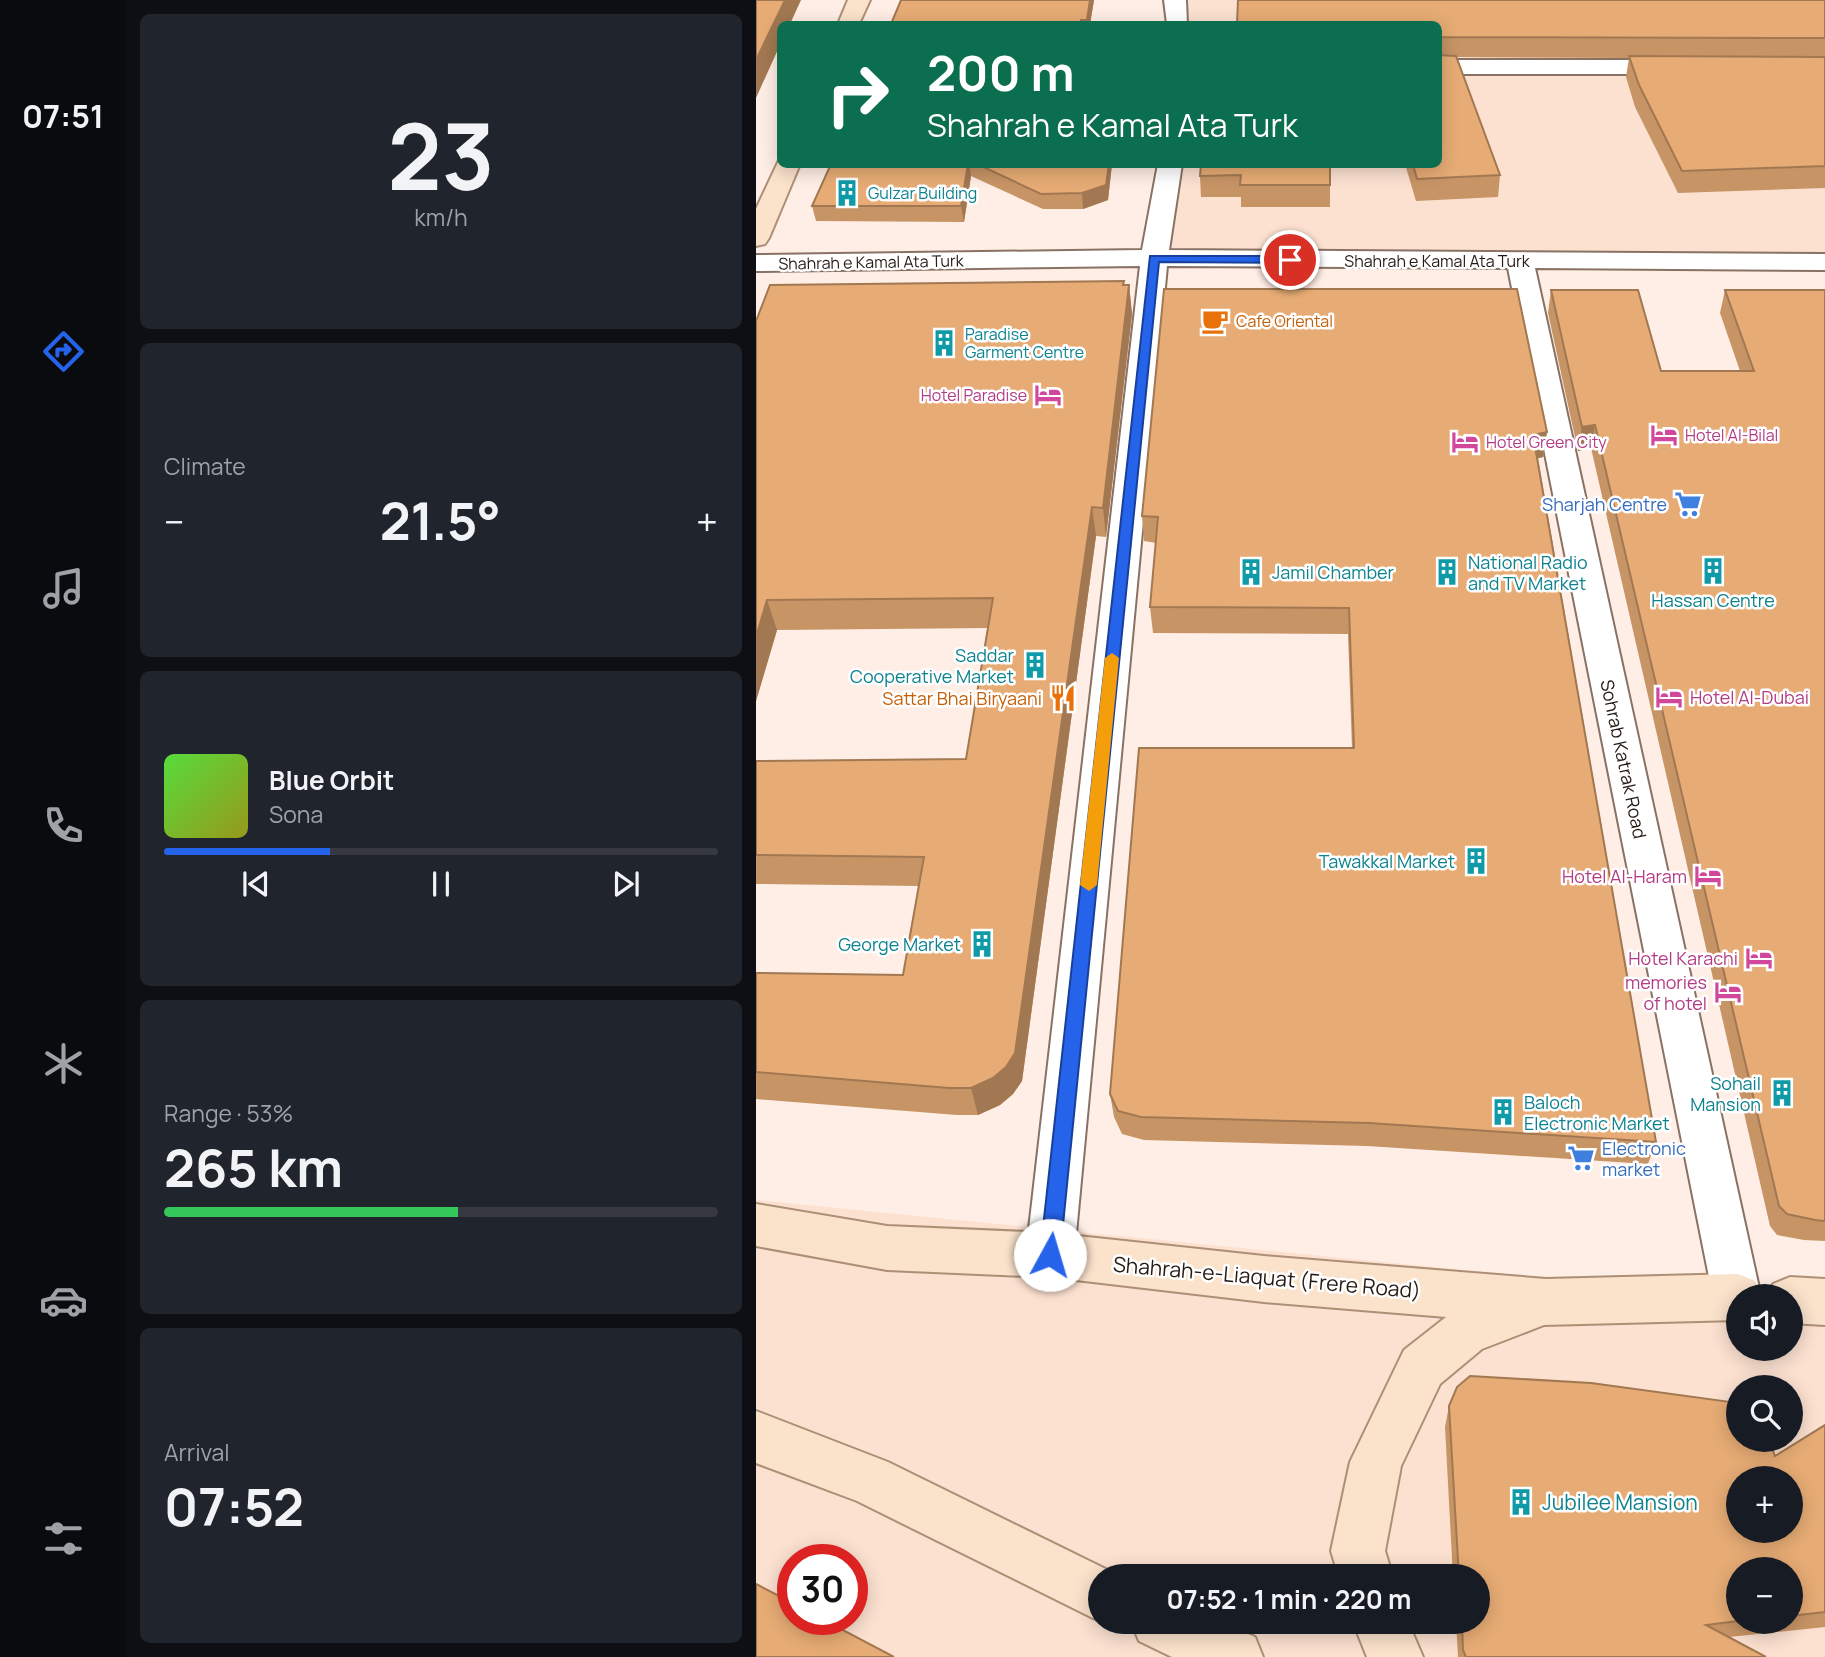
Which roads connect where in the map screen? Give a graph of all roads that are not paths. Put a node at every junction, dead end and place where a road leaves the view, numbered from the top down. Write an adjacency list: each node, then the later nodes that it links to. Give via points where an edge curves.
1 (859, 0): 3 (main road)
2 (1175, 0): 4 (street)
3 (850, 21)
4 (1177, 21)
5 (1442, 67): 6 (street)
6 (1701, 67)
7 (786, 168): 9 (main road)
8 (1169, 168): 10 (street)
9 (756, 238)
10 (1154, 258): 11 (street, Shahrah e Kamal Ata Turk); 13 (street, Shahrah e Kamal Ata Turk); 15 (street)
11 (1520, 262): 12 (street, Shahrah e Kamal Ata Turk); 16 (street, Sohrab Katrak Road)
12 (1825, 262)
13 (756, 263)
14 (756, 1225): 15 (main road, Shahrah-e-Liaquat (Frere Road), via 887,1248)
15 (1050, 1255): 19 (main road, Shahrah-e-Liaquat (Frere Road), via 1264,1279)
16 (1734, 1284)
17 (1726, 1297): 19 (main road, Shahrah-e-Liaquat (Frere Road))
18 (1803, 1301): 20 (main road)
19 (1546, 1302): 22 (main road, via 1465,1332 1422,1367 1376,1462 1358,1551)
20 (1825, 1302)
21 (756, 1437): 23 (main road, via 870,1480)
22 (1362, 1564)
23 (1088, 1589)
24 (1185, 1634): 26 (main road)
25 (1385, 1634): 27 (main road)
26 (1236, 1657)
27 (1395, 1657)

